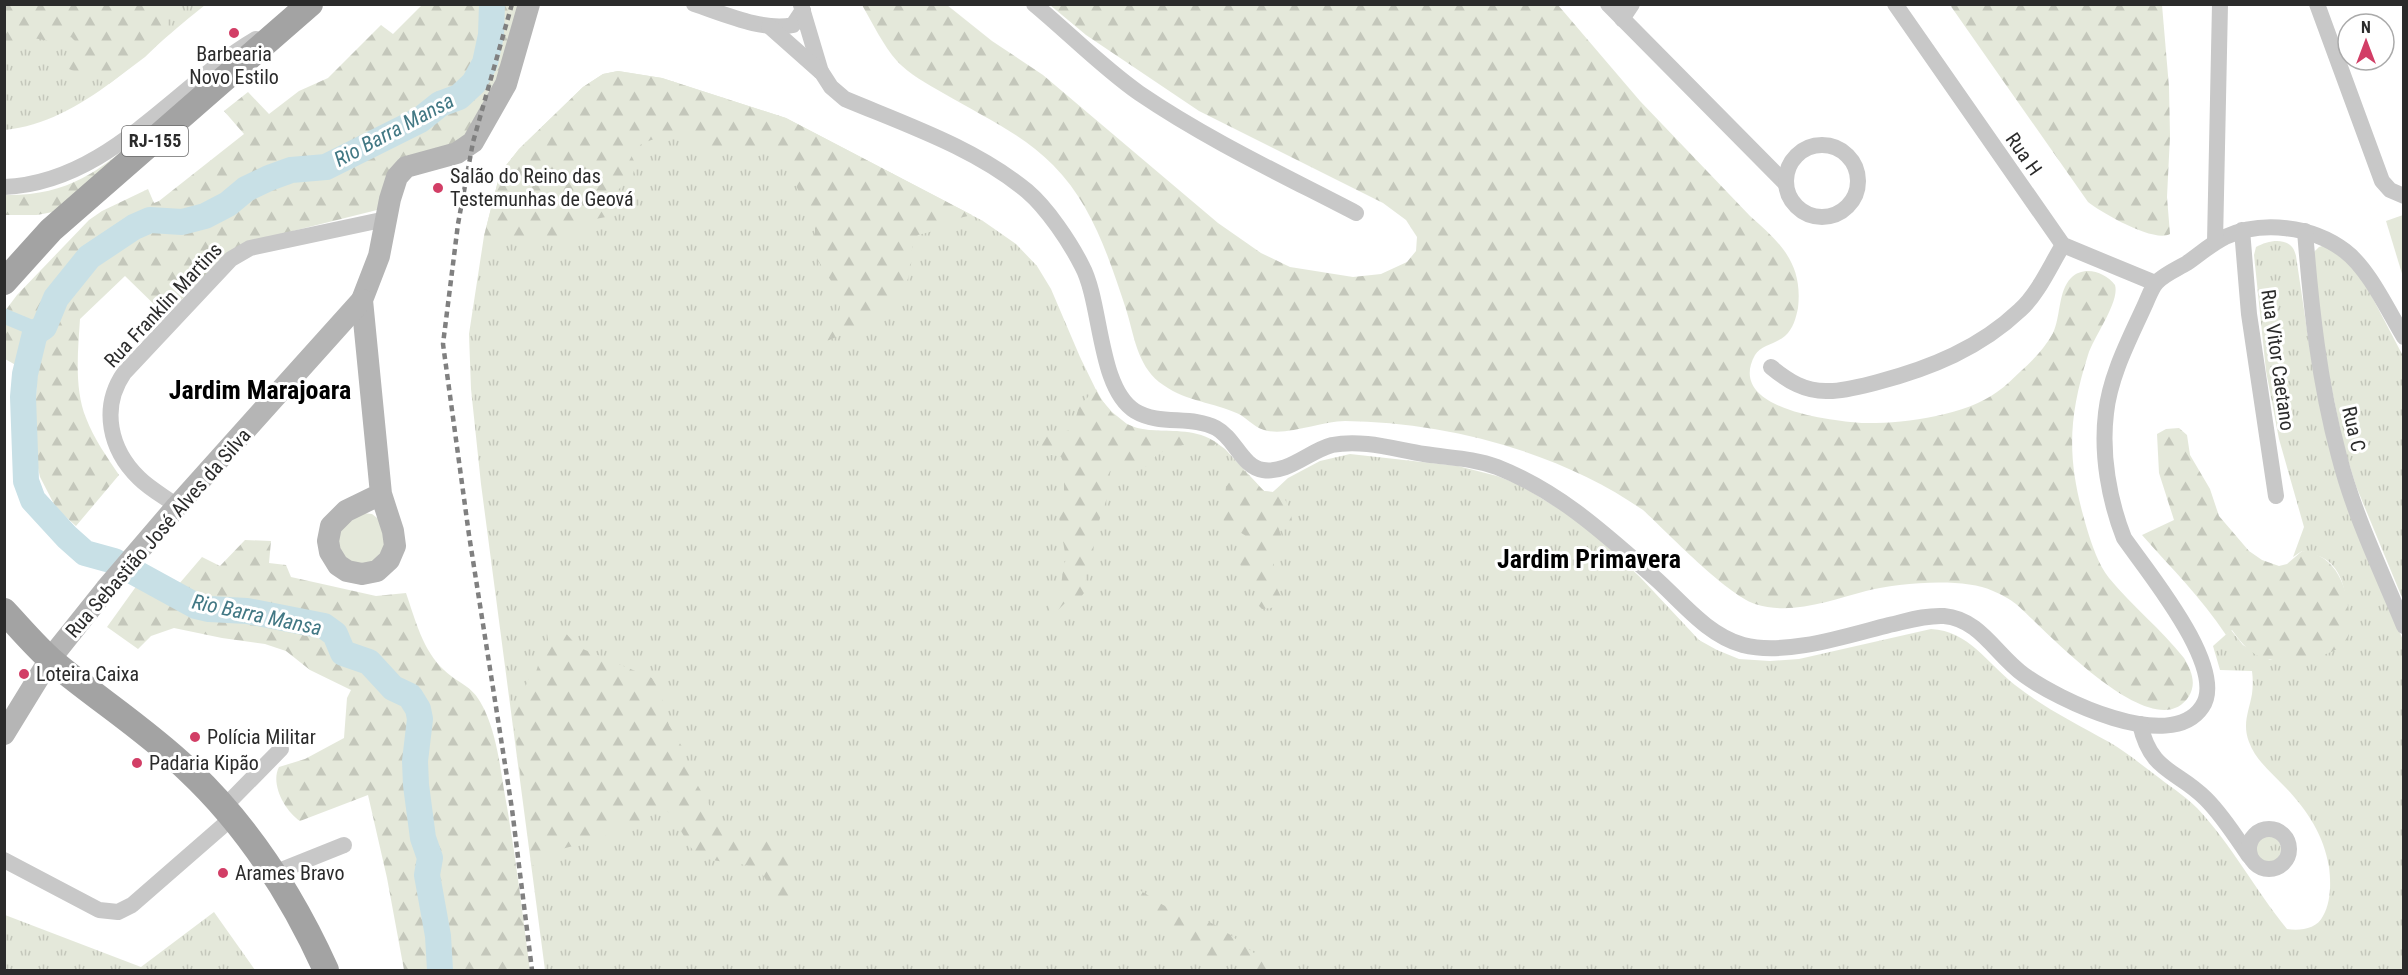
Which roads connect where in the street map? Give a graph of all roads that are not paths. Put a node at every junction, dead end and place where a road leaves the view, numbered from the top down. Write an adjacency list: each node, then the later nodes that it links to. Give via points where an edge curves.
1 (529, 4): 18 (street, via 506,84 473,142 457,153 406,168 397,177)
2 (694, 4): 12 (street)
3 (1034, 4): 19 (street, via 1163,109 1233,151)
4 (1608, 4): 11 (street)
5 (1632, 4): 11 (street)
6 (1894, 4): 23 (street, Rua H)
7 (2220, 4): 22 (street)
8 (2317, 4): 17 (street, via 2382,181)
9 (802, 7): 12 (street, via 793,25); 14 (street)
10 (307, 8): 13 (main road, RJ-155)
11 (1622, 19): 15 (street)
12 (769, 26): 14 (street)
13 (225, 69): 16 (street, via 94,159 48,179); 24 (main road, RJ-155, via 51,230)
14 (822, 73): 35 (street, via 845,99 964,151 1028,192 1044,209 1084,270 1111,375 1123,400 1139,413 1216,428 1251,465 1262,470 1279,469 1324,448 1348,443 1482,462 1565,502 1603,531 1703,623 1738,643 1784,647 1921,617 1954,618 1977,629 2004,659 2040,685 2075,704)
15 (1786, 184): 15 (street, via 1793,159 1803,150 1822,145 1846,154 1858,177 1851,201 1842,210 1825,216 1813,215 1797,206)
16 (4, 187)
17 (2403, 196)
18 (388, 209): 26 (street, via 379,256); 31 (street, Rua Franklin Martins, via 241,252 116,384 111,399 111,429 116,446 140,480)
19 (1356, 213)
20 (2242, 230): 21 (street); 22 (street); 30 (street, Rua Vitor Caetano, via 2249,314)
21 (2305, 231): 27 (street, via 2347,252); 33 (street, Rua C, via 2312,315 2339,458 2354,506)
22 (2215, 242): 25 (street)
23 (2063, 245): 25 (street); 28 (street, via 2023,308 1969,349 1915,373 1828,392 1789,382)
24 (4, 282)
25 (2155, 283): 35 (street, via 2121,359 2106,412 2111,498 2124,538 2196,644 2206,669 2207,694 2199,711 2188,718 2163,726)
26 (362, 300): 29 (street); 31 (street, Rua Sebastião José Alves da Silva)
27 (2403, 337)
28 (1771, 367)
29 (381, 494)
30 (2276, 496)
31 (177, 506): 34 (street, Rua Sebastião José Alves da Silva)
32 (4, 611): 34 (main road)
33 (2403, 626)
34 (50, 659): 36 (street, Rua Sebastião José Alves da Silva); 38 (main road, via 187,768)
35 (2140, 724): 40 (street, via 2146,747 2159,764 2210,802)
36 (4, 734)
37 (281, 749): 38 (street)
38 (229, 812): 41 (street, via 132,905 118,912 99,910); 42 (main road)
39 (344, 845): 42 (street)
40 (2249, 856)
41 (4, 860)
42 (274, 873): 43 (main road)
43 (326, 970)

